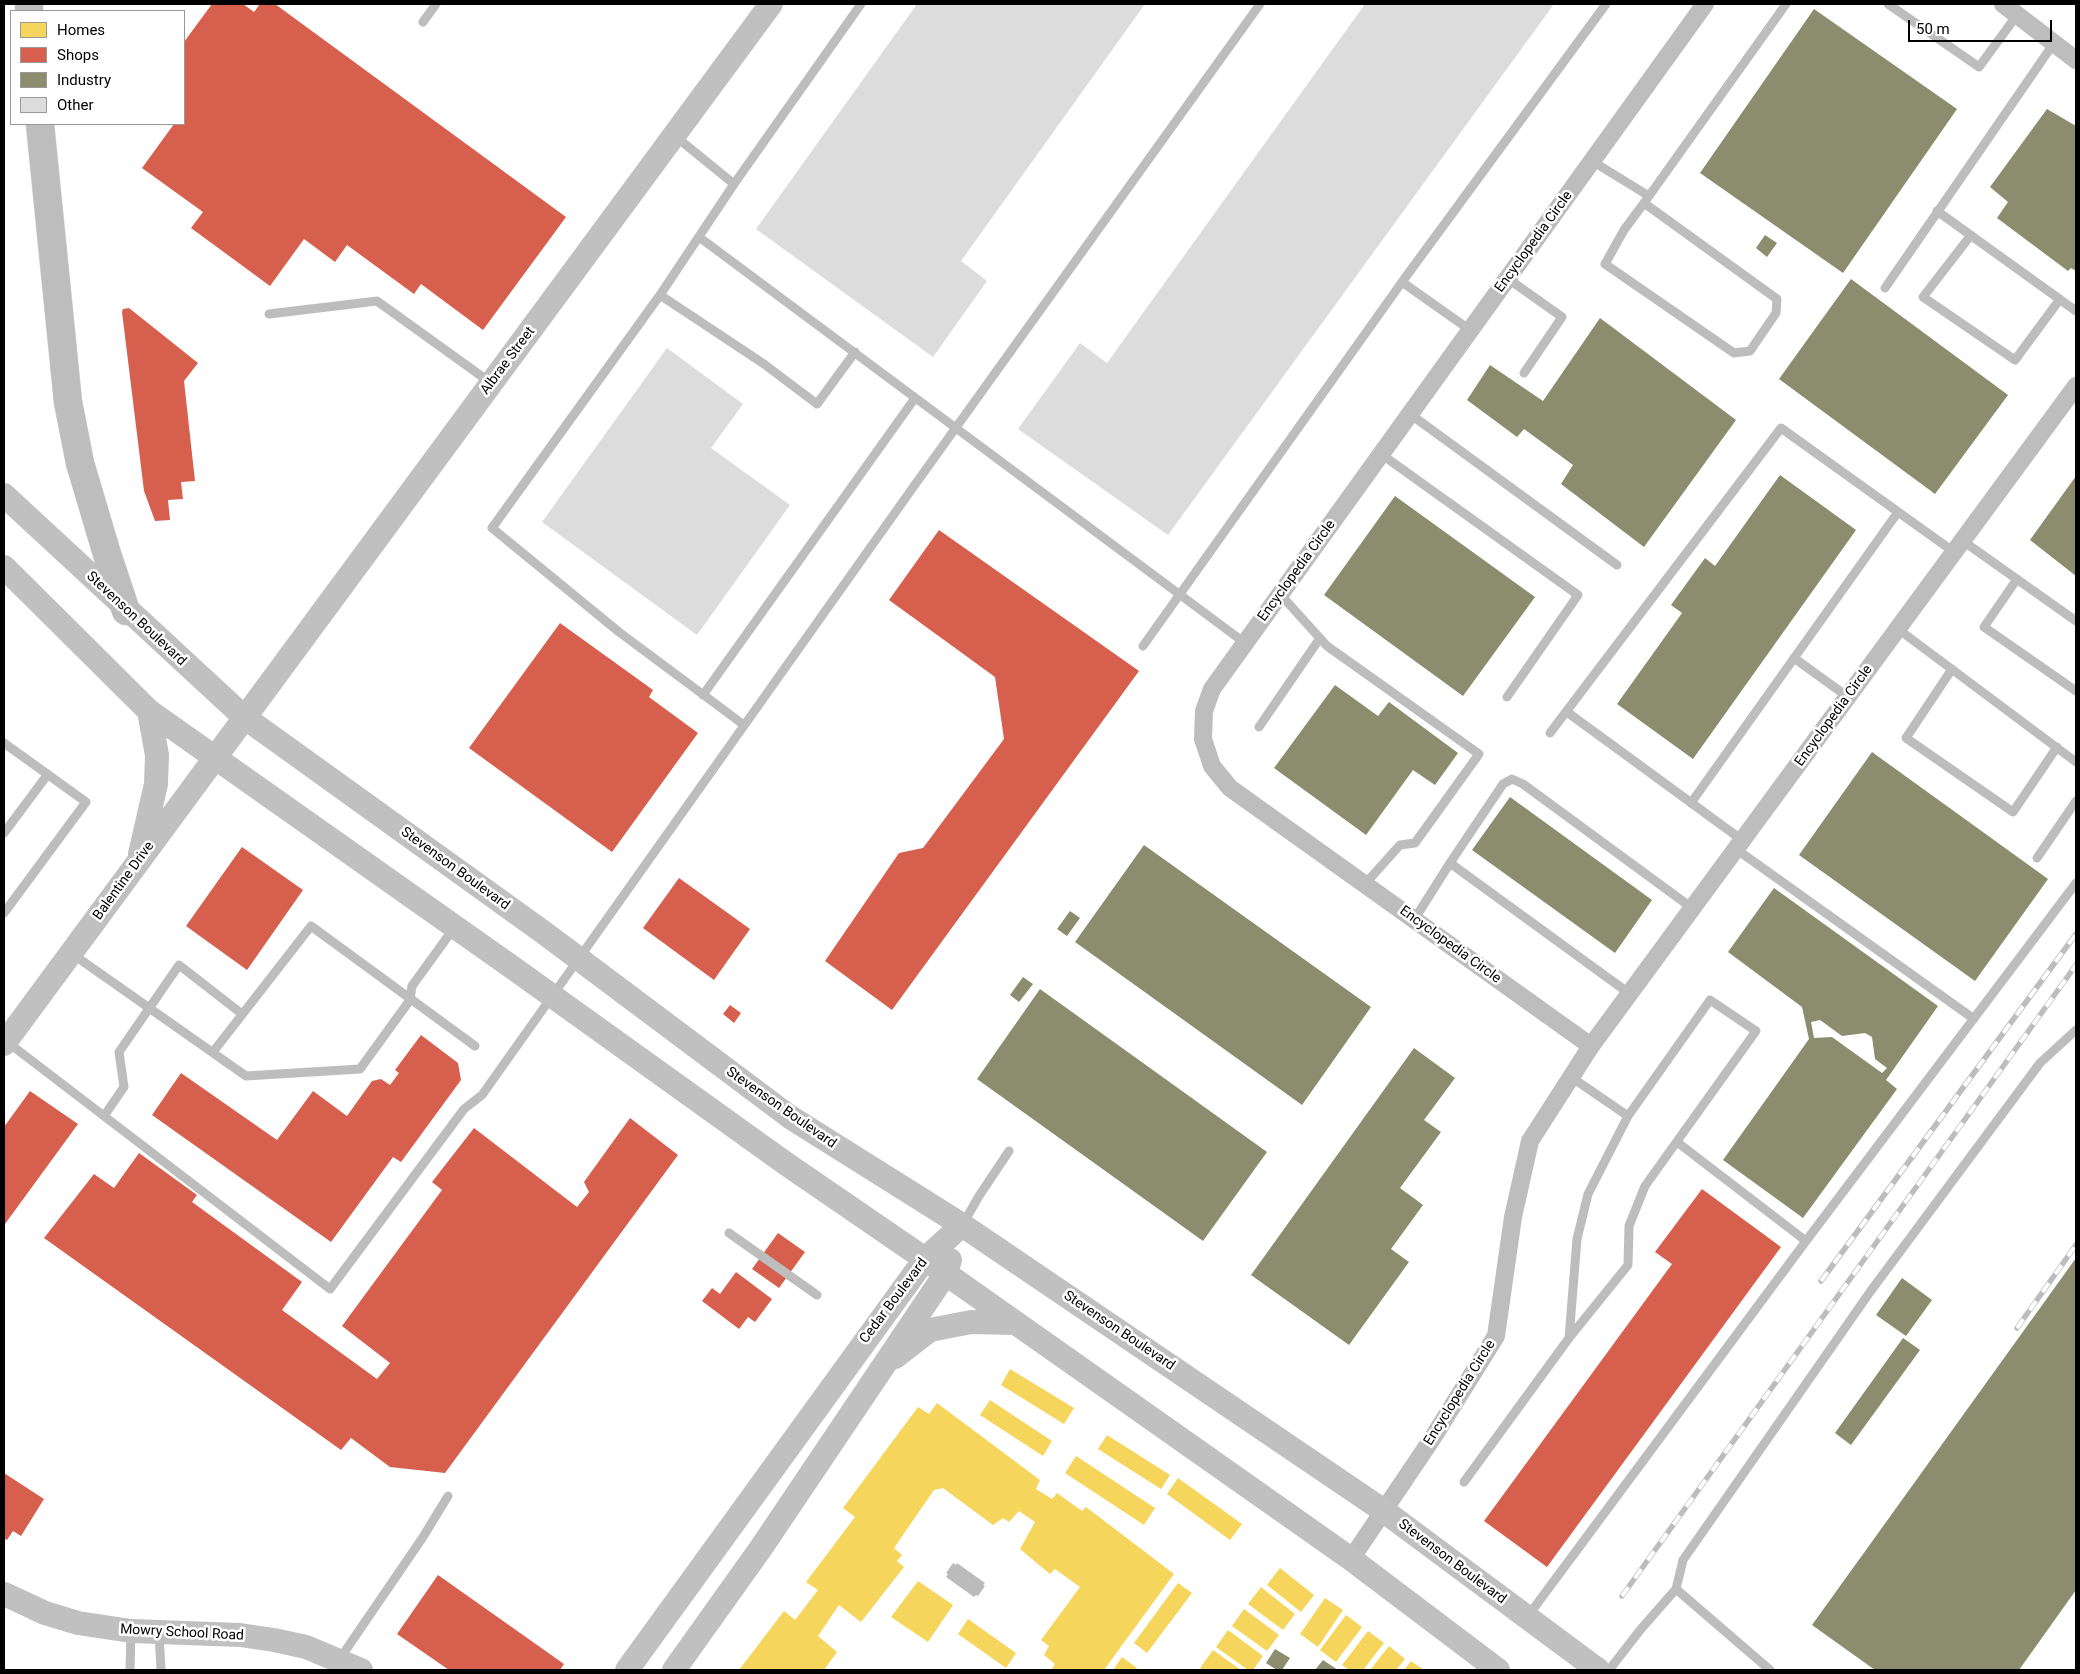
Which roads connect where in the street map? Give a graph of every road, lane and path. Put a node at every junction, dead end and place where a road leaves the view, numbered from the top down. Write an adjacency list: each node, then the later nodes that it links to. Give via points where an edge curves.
1 (436, 4): 11 (lane)
2 (771, 4): 15 (main road, Albrae Street)
3 (861, 4): 17 (lane)
4 (1260, 4): 36 (lane)
5 (1606, 4): 23 (lane)
6 (1705, 4): 16 (street, Encyclopedia Circle)
7 (1786, 4): 18 (lane)
8 (1888, 4): 10 (lane, via 1979,67)
9 (2003, 4): 10 (street)
10 (2017, 15): 12 (street)
11 (423, 22)
12 (2054, 43): 13 (street); 19 (lane)
13 (2076, 60)
14 (40, 125): 46 (highway, via 68,402 80,463)
15 (674, 136): 17 (lane); 32 (main road, Albrae Street)
16 (1592, 161): 18 (lane); 22 (street, Encyclopedia Circle)
17 (734, 184): 21 (lane)
18 (1646, 199): 18 (lane, via 1605,264 1734,353 1750,351 1776,314 1777,299)
19 (1937, 211): 20 (lane); 24 (lane)
20 (1971, 235): 26 (lane); 26 (lane, via 1923,297 2016,360)
21 (699, 237): 25 (lane); 30 (lane)
22 (1508, 278): 29 (street, Encyclopedia Circle); 31 (lane, via 1562,318)
23 (1402, 282): 29 (lane); 44 (lane)
24 (1885, 288)
25 (660, 295): 30 (lane, via 764,364 817,404); 55 (lane, via 492,528 618,632)
26 (2060, 299): 27 (lane)
27 (2076, 311)
28 (269, 314): 32 (lane, via 377,301)
29 (1470, 330): 35 (street, Encyclopedia Circle)
30 (854, 352): 34 (lane)
31 (1524, 373)
32 (492, 383): 60 (main road, Albrae Street)
33 (2076, 386): 40 (street, Encyclopedia Circle)
34 (915, 398): 36 (lane); 55 (lane)
35 (1410, 414): 37 (street, Encyclopedia Circle); 41 (lane)
36 (956, 428): 44 (lane); 61 (lane)
37 (1381, 454): 45 (street, Encyclopedia Circle); 56 (lane, via 1578,596)
38 (4, 495): 46 (main road, Stevenson Boulevard)
39 (1898, 512): 40 (lane); 52 (lane); 59 (lane, via 1781,428)
40 (1958, 546): 43 (lane); 48 (street, Encyclopedia Circle)
41 (1617, 565)
42 (4, 567): 58 (main road)
43 (2017, 579): 47 (lane); 54 (lane, via 1984,627)
44 (1179, 594): 50 (lane); 51 (lane)
45 (1280, 594): 49 (lane); 50 (street, Encyclopedia Circle)
46 (126, 611): 60 (main road, Stevenson Boulevard)
47 (2076, 621)
48 (1898, 629): 53 (lane); 57 (street, Encyclopedia Circle)
49 (1320, 638): 62 (lane); 77 (lane, via 1479,754 1415,843 1400,845)
50 (1245, 643): 77 (street, Encyclopedia Circle, via 1212,690 1204,711 1203,739 1212,766 1230,788)
51 (1142, 646)
52 (1794, 658): 57 (lane); 70 (lane)
53 (1952, 669): 65 (lane); 65 (lane, via 1906,738 2012,812)
54 (2076, 691)
55 (703, 695): 61 (lane)
56 (1506, 697)
57 (1848, 697): 72 (street, Encyclopedia Circle)
58 (149, 711): 66 (main road); 74 (main road, via 157,755 156,784)
59 (1567, 712): 63 (lane); 70 (lane)
60 (244, 717): 66 (main road, Balentine Drive); 83 (main road, Stevenson Boulevard)
61 (744, 726): 83 (lane)
62 (1259, 727)
63 (1550, 733)
64 (4, 744): 68 (lane)
65 (2057, 748): 67 (lane)
66 (215, 757): 74 (main road, Balentine Drive); 81 (main road)
67 (2076, 762)
68 (48, 774): 71 (lane); 79 (lane, via 86,802)
69 (2076, 800): 73 (lane)
70 (1691, 803): 72 (lane)
71 (4, 833)
72 (1739, 844): 78 (street, Encyclopedia Circle); 89 (lane)
73 (2037, 858)
74 (138, 862): 82 (main road, Balentine Drive)
75 (1450, 863): 78 (lane, via 1503,784 1512,780 1523,784); 80 (lane); 84 (lane)
76 (2076, 883): 89 (lane)
77 (1366, 884): 80 (street, Encyclopedia Circle)
78 (1692, 908): 84 (street, Encyclopedia Circle)
79 (4, 913)
80 (1414, 920): 93 (street, Encyclopedia Circle)
81 (455, 927): 85 (main road); 86 (lane, via 412,986)
82 (70, 953): 87 (lane); 91 (main road, Balentine Drive)
83 (579, 959): 85 (lane); 100 (main road, Stevenson Boulevard, via 790,1117)
84 (1630, 994): 93 (street, Encyclopedia Circle)
85 (552, 996): 96 (lane, via 482,1095 464,1109 330,1290); 103 (main road)
86 (410, 1000): 88 (lane, via 311,926); 92 (lane); 94 (lane, via 360,1069 246,1076)
87 (149, 1008): 88 (lane, via 179,965); 94 (lane); 96 (lane, via 119,1052 124,1087)
88 (242, 1014): 94 (lane)
89 (1974, 1019): 102 (lane)
90 (2076, 1030): 113 (lane, via 2040,1063 1864,1300 1683,1560)
91 (5, 1043): 96 (lane)
92 (475, 1046)
93 (1592, 1046): 95 (street, Encyclopedia Circle)
94 (212, 1052)
95 (1571, 1077): 97 (lane); 111 (street, Encyclopedia Circle, via 1530,1141 1513,1217 1496,1336)
96 (104, 1116)
97 (1628, 1116): 98 (lane, via 1710,1000 1756,1031); 107 (lane, via 1588,1194 1576,1239)
98 (1676, 1142): 102 (lane); 107 (lane, via 1645,1186 1629,1226 1628,1265)
99 (1009, 1150): 100 (lane)
100 (962, 1225): 103 (main road, Cedar Boulevard); 104 (main road, Cedar Boulevard); 111 (main road, Stevenson Boulevard)
101 (729, 1232): 105 (lane)
102 (1806, 1241): 115 (lane)
103 (924, 1258): 104 (main road); 122 (main road, Cedar Boulevard)
104 (946, 1273): 106 (main road); 108 (main road, Cedar Boulevard)
105 (817, 1295)
106 (1016, 1323): 108 (main road, via 971,1322 930,1330); 112 (main road)
107 (1569, 1338): 109 (lane)
108 (880, 1369): 123 (main road, Cedar Boulevard, via 761,1548)
109 (1464, 1482)
110 (448, 1496): 118 (lane, via 424,1537)
111 (1384, 1511): 112 (street, Encyclopedia Circle); 115 (main road, Stevenson Boulevard)
112 (1350, 1559): 124 (main road)
113 (1676, 1589): 126 (lane); 127 (lane)
114 (4, 1594): 116 (main road, Mowry School Road, via 45,1613 78,1623)
115 (1527, 1618): 125 (main road, Stevenson Boulevard)
116 (131, 1631): 117 (main road, Mowry School Road); 119 (lane)
117 (160, 1633): 118 (main road, Mowry School Road, via 217,1633 274,1640 306,1647); 120 (lane)
118 (339, 1660): 121 (main road, Mowry School Road)
119 (130, 1670)
120 (161, 1670)
121 (361, 1670)
122 (627, 1670)
123 (674, 1670)
124 (1498, 1670)
125 (1598, 1670)
126 (1609, 1670)
127 (1770, 1670)

